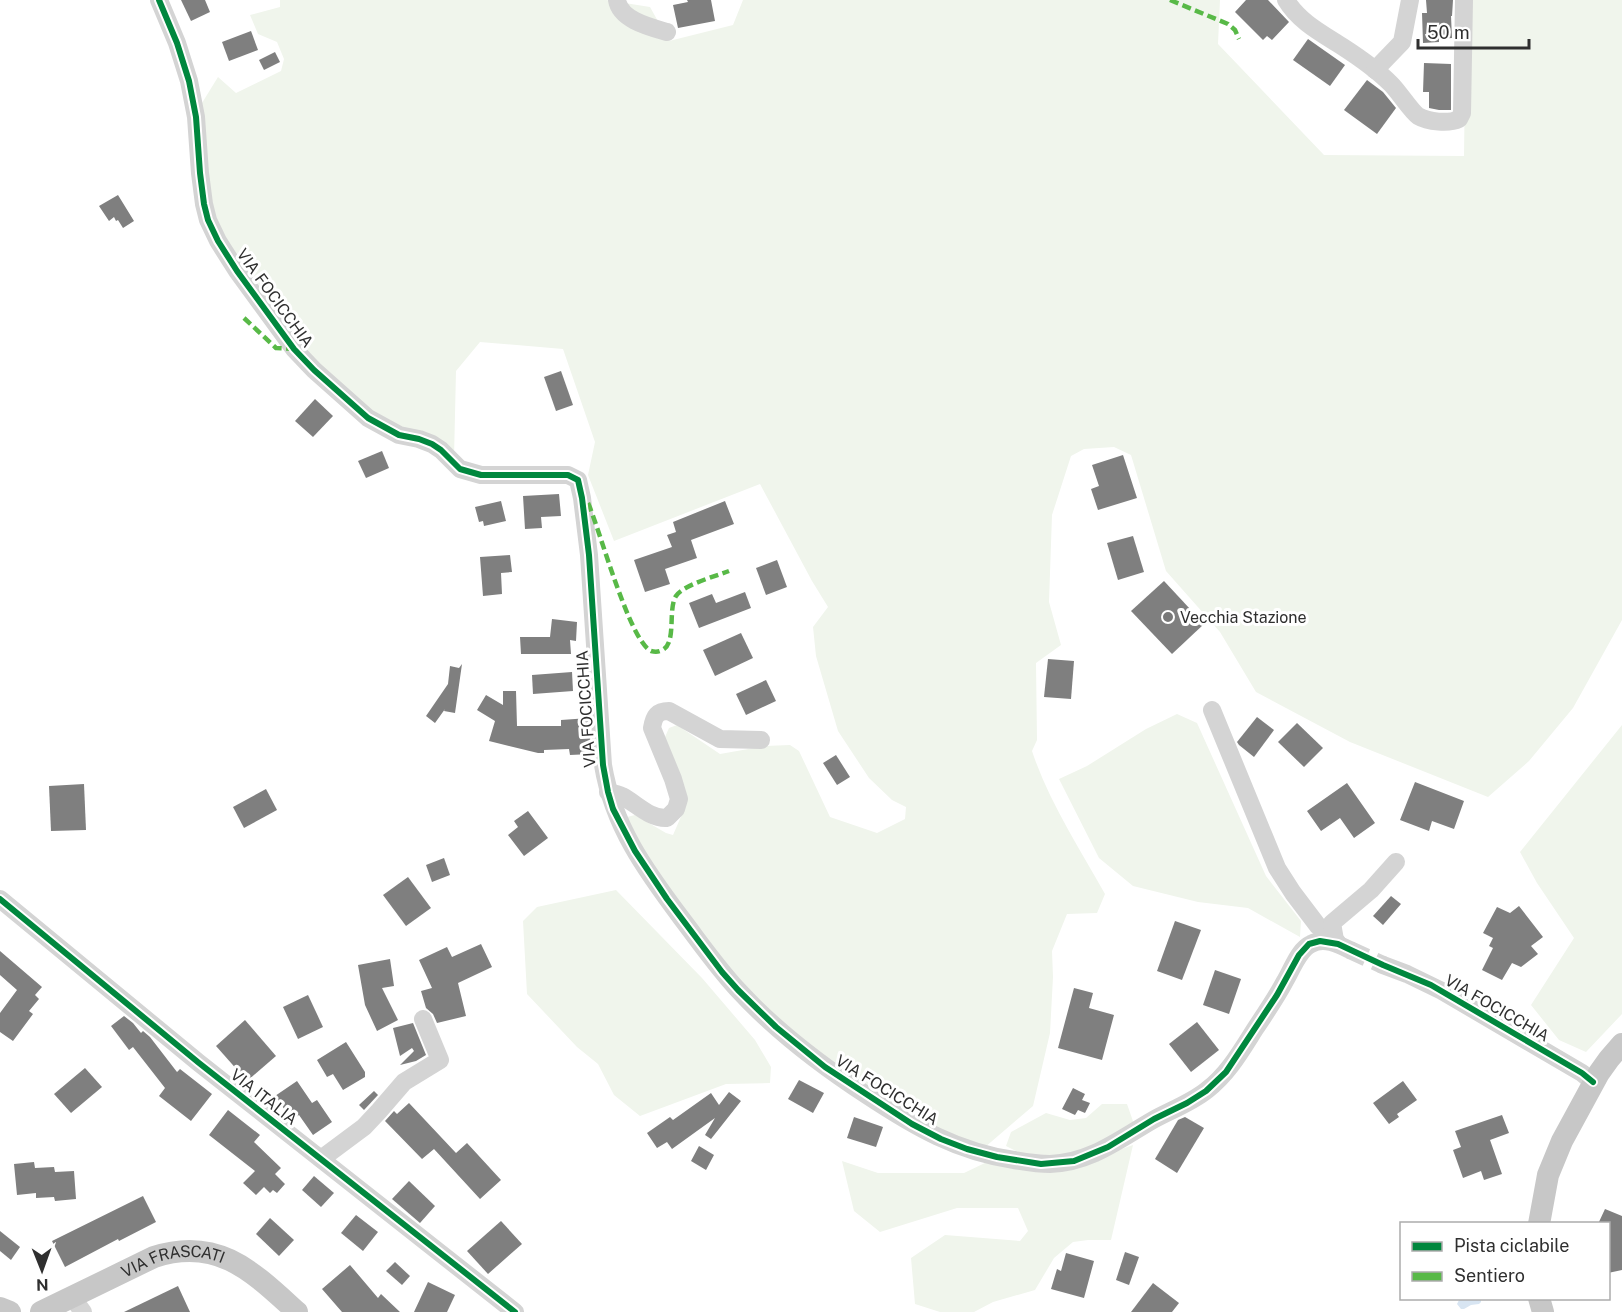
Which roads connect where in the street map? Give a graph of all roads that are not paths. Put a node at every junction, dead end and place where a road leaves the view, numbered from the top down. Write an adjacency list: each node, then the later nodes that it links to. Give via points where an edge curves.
1 (159, 0): 10 (street, VIA FOCICCHIA, via 189,81 208,220 241,278 303,360 368,418 399,435 432,444 460,469 481,476 568,475 578,480 589,555 601,751)
2 (617, 0): 6 (street, via 622,11)
3 (1286, 0): 7 (street, via 1310,25)
4 (1410, 0): 7 (street, via 1402,42)
5 (1464, 0): 7 (street, via 1459,119 1449,122 1418,115)
6 (666, 32)
7 (1375, 70)
8 (1212, 710): 13 (street, via 1277,868 1318,926)
9 (761, 740): 10 (street, via 720,739 669,711 657,713 652,728 679,799 676,809 667,818 653,816)
10 (608, 792): 13 (street, VIA FOCICCHIA, via 626,837 659,889 729,980 765,1017 825,1067 912,1124 967,1149 997,1157 1041,1164 1074,1161 1108,1147 1197,1097 1216,1083 1235,1060 1306,947 1320,941)
11 (1396, 862): 13 (street, via 1371,890 1332,922)
12 (0, 899): 18 (street, VIA ITALIA)
13 (1342, 945)
14 (1383, 965): 17 (street, VIA FOCICCHIA, via 1442,991 1582,1073)
15 (423, 1019): 18 (street, via 440,1060 404,1082 364,1127)
16 (1622, 1044): 17 (main road)
17 (1606, 1071): 19 (main road, via 1569,1127 1550,1168)
18 (321, 1159): 23 (street, VIA ITALIA)
19 (1539, 1222)
20 (78, 1305): 21 (main road, VIA FRASCATI); 22 (main road, VIA FRASCATI, via 154,1257 198,1250 248,1269)
21 (41, 1312)
22 (297, 1312)
23 (515, 1312)

